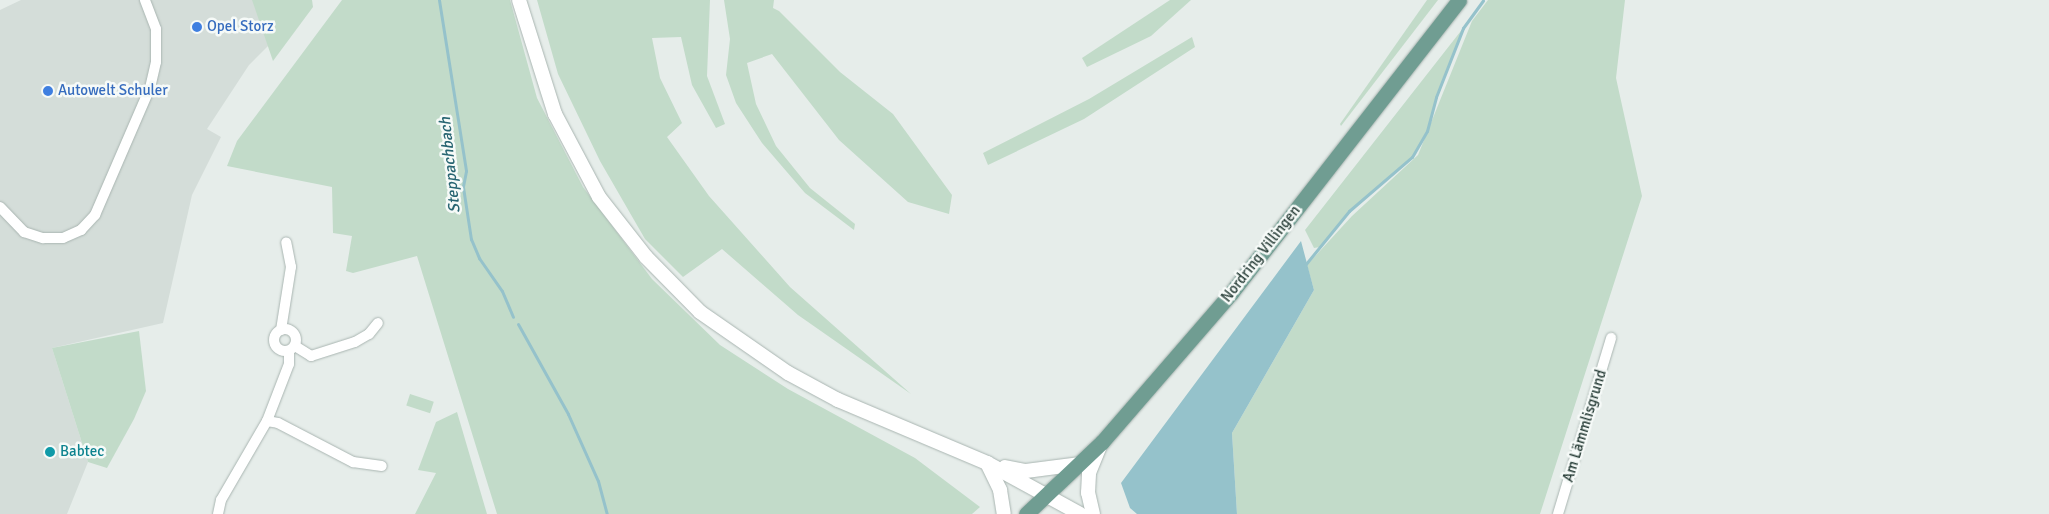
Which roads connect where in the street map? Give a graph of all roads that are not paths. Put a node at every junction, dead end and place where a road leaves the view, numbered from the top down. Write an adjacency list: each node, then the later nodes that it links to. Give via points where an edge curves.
1 (145, 0): 4 (street, via 156,30 156,62 150,88 95,215 80,230 63,238 43,238 24,232)
2 (519, 0): 12 (street, via 555,114 600,197 646,257 700,312 788,373 838,400)
3 (1459, 0): 11 (main road, Nordring Villingen, via 1231,293)
4 (0, 207)
5 (286, 242): 7 (street, via 291,267)
6 (378, 323): 9 (street, via 369,334 355,342 311,356)
7 (281, 330): 9 (street, via 294,333); 9 (street, via 275,343 278,349)
8 (1611, 338): 21 (street, Am Lämmlisgrund)
9 (292, 348): 10 (street)
10 (267, 421): 14 (street, via 278,423 353,462); 16 (street, via 221,500)
11 (1102, 442): 13 (main road, Nordring Villingen); 20 (street, via 1089,473 1088,493)
12 (987, 463): 13 (street, via 1026,471); 15 (street); 17 (street, via 1000,490)
13 (1079, 464): 15 (main road, Nordring Villingen)
14 (382, 466)
15 (1048, 494): 18 (main road, Nordring Villingen); 19 (street)
16 (218, 514)
17 (1004, 514)
18 (1026, 514)
19 (1080, 514)
20 (1093, 514)
21 (1558, 514)

